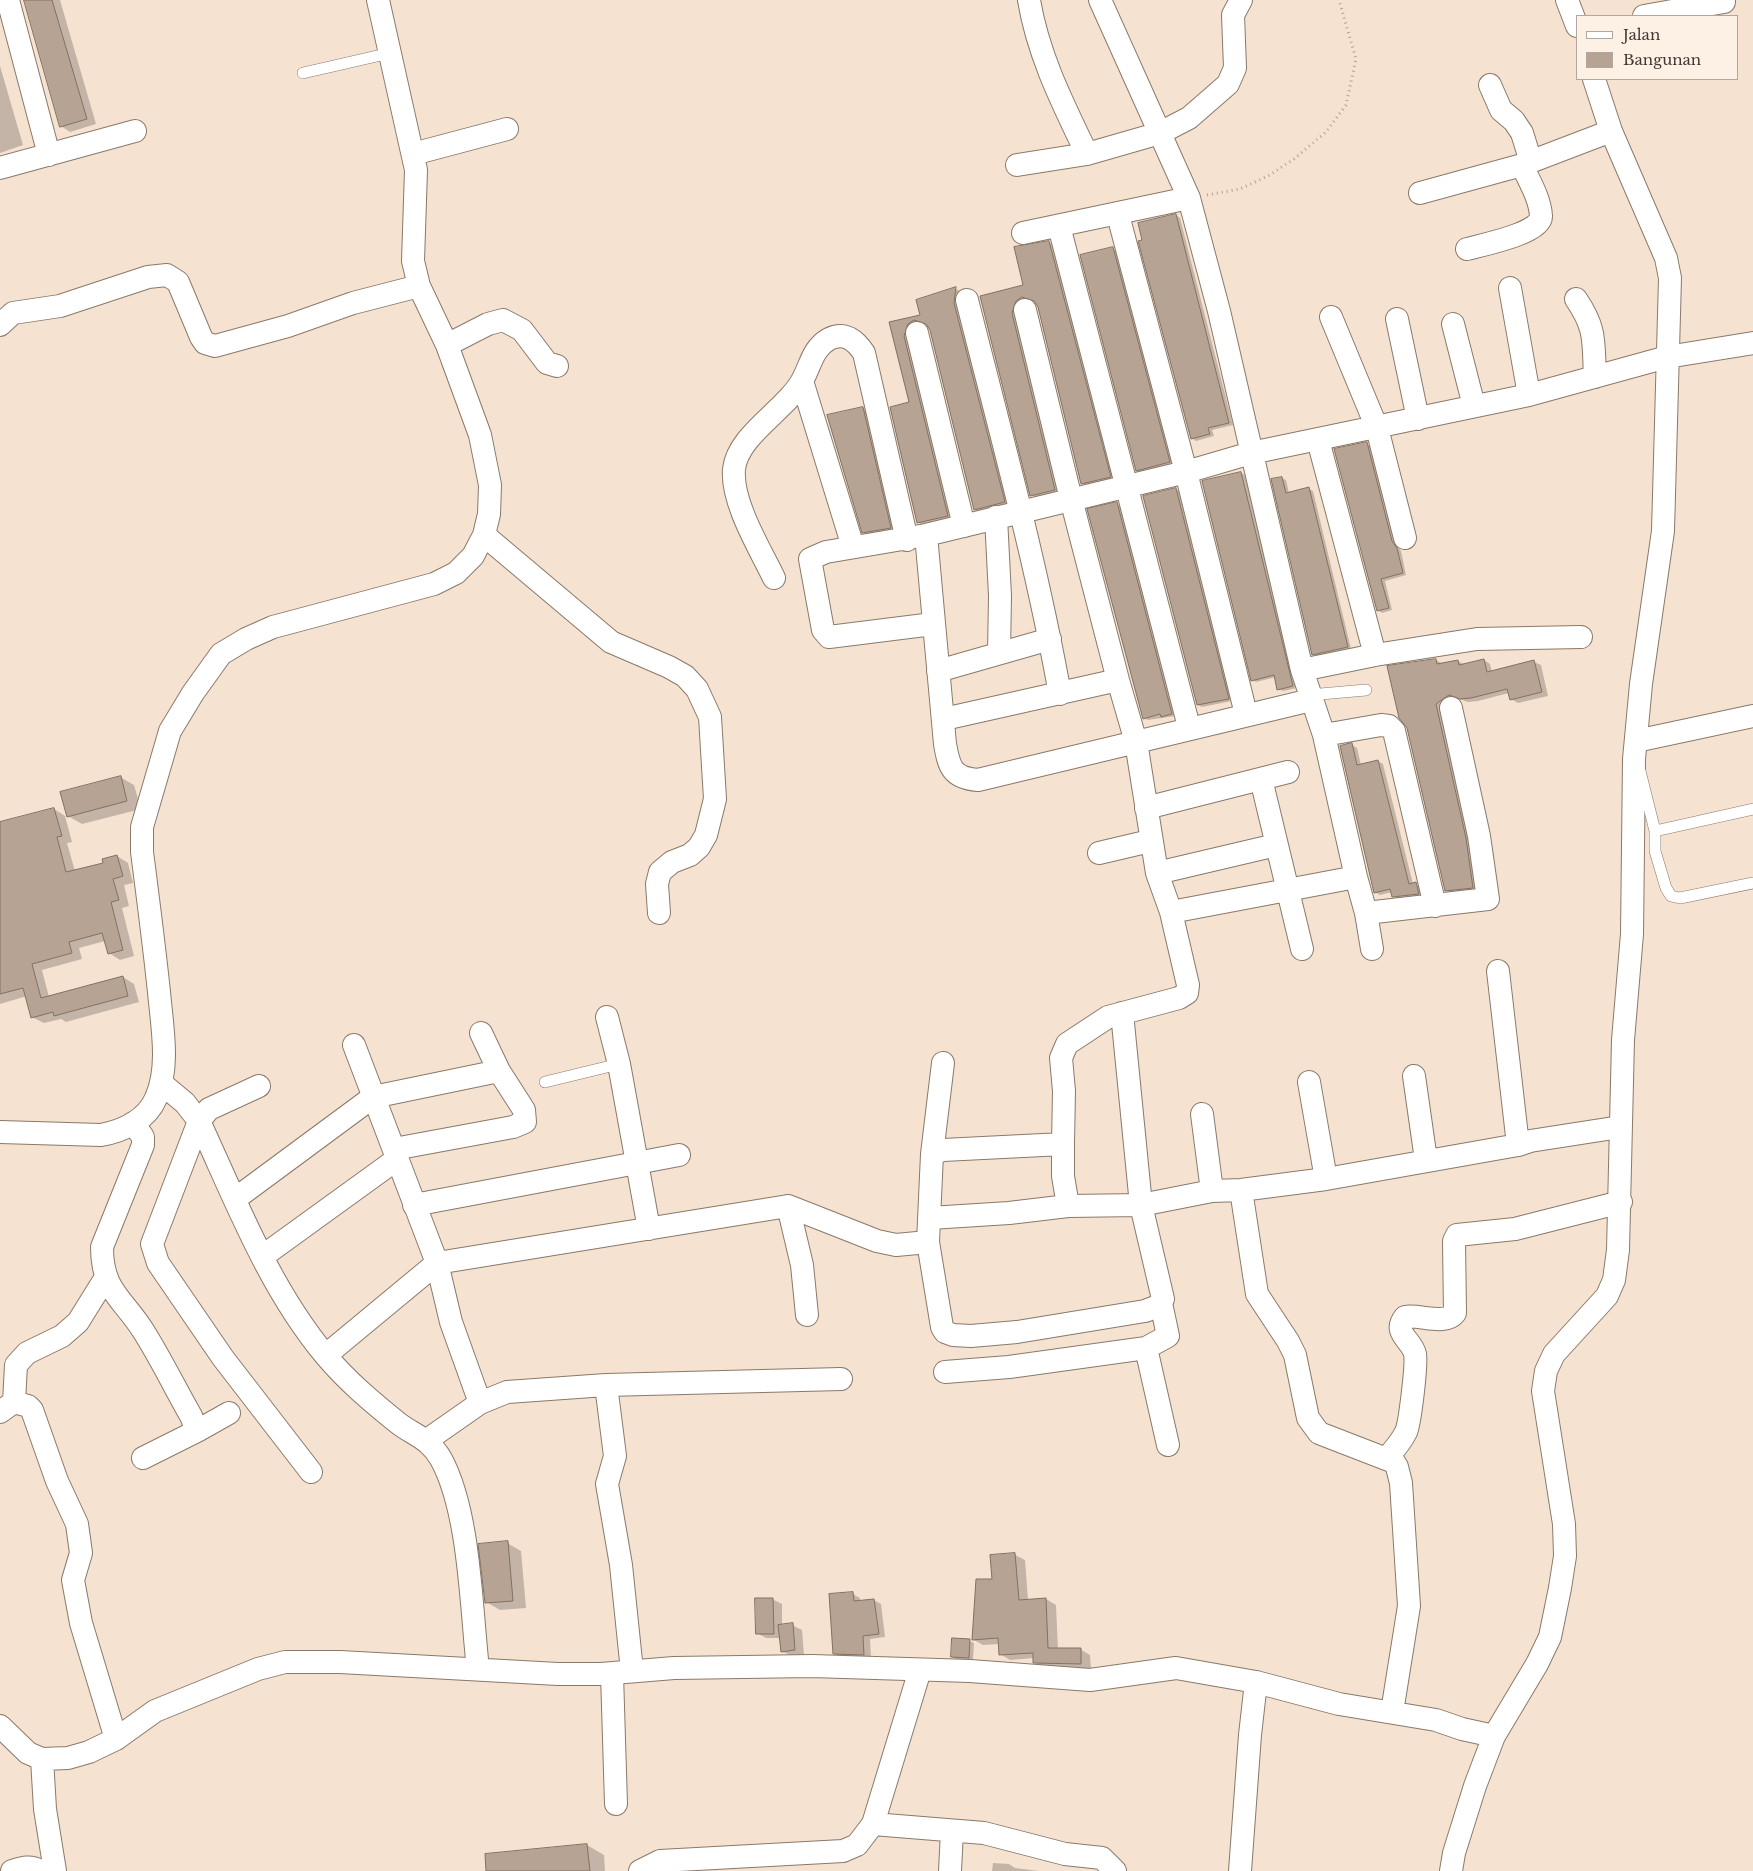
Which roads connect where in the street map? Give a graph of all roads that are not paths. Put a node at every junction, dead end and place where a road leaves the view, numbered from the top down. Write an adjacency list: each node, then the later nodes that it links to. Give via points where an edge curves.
1 (8, 0): 20 (street)
2 (378, 0): 10 (street)
3 (1028, 0): 19 (street, via 1033,29 1051,80)
4 (1100, 0): 17 (street)
5 (1242, 0): 17 (street, via 1233,14 1235,68 1228,84 1190,118)
6 (1568, 0): 9 (street)
7 (1724, 2): 8 (street)
8 (1656, 10)
9 (1576, 22)
10 (390, 53): 11 (lane); 18 (street)
11 (303, 74)
12 (1594, 80): 16 (street)
13 (1490, 85): 21 (street, via 1501,110 1522,133)
14 (507, 129): 18 (street)
15 (135, 131): 20 (street)
16 (1611, 131): 21 (street); 42 (street, via 1666,258 1670,278)
17 (1160, 133): 19 (street); 25 (street)
18 (413, 154): 30 (street, via 416,199 413,262)
19 (1087, 154): 22 (street)
20 (49, 155): 23 (street)
21 (1527, 163): 24 (street); 29 (street, via 1540,221 1532,230)
22 (1017, 165)
23 (0, 168)
24 (1420, 193)
25 (1189, 198): 26 (street); 51 (street)
26 (1118, 215): 27 (street); 52 (street)
27 (1059, 226): 28 (street); 53 (street)
28 (1023, 233)
29 (1467, 249)
30 (419, 286): 38 (street, via 215,346 205,343 178,282 167,275 148,277 60,306 14,313); 41 (street)
31 (1510, 288): 46 (street)
32 (1576, 299): 44 (street, via 1593,330)
33 (967, 300): 55 (street)
34 (1026, 310): 54 (street)
35 (1331, 318): 49 (street)
36 (1397, 319): 48 (street)
37 (1453, 324): 47 (street)
38 (0, 325)
39 (917, 332): 57 (street)
40 (1753, 343): 42 (street)
41 (447, 345): 43 (street, via 503,320 522,330 547,363); 58 (street, via 480,435 490,485)
42 (1666, 357): 44 (street); 81 (street, via 1663,531)
43 (557, 366)
44 (1595, 377): 46 (street)
45 (802, 381): 59 (street, via 816,350 830,338 845,336 856,341 864,353); 61 (street); 62 (street, via 741,450 734,466 734,485)
46 (1529, 395): 47 (street)
47 (1474, 406): 48 (street)
48 (1418, 419): 49 (street)
49 (1378, 428): 50 (street); 60 (street)
50 (1318, 440): 51 (street); 67 (street)
51 (1252, 453): 52 (street); 68 (street)
52 (1186, 472): 53 (street); 75 (street)
53 (1127, 486): 54 (street); 78 (street)
54 (1071, 499): 55 (street); 70 (street)
55 (1021, 512): 56 (street); 65 (street)
56 (996, 516): 57 (street); 66 (street)
57 (964, 526): 59 (street)
58 (484, 535): 96 (street, via 611,642 669,667 685,676 697,689 710,718 714,799 706,834 699,846 660,872); 111 (street, via 468,562 456,573 434,584 282,624 246,639 222,654 170,730 142,827 163,1038)
59 (917, 537): 61 (street); 63 (street)
60 (1405, 538)
61 (853, 547): 63 (street, via 810,559 826,634 834,636)
62 (774, 578)
63 (933, 624): 69 (street)
64 (1581, 636): 67 (street, via 1477,639)
65 (1050, 639): 66 (street); 72 (street)
66 (999, 653): 69 (street)
67 (1375, 655): 68 (street)
68 (1302, 670): 73 (street)
69 (938, 671): 77 (street)
70 (1118, 680): 72 (street); 80 (street)
71 (1366, 690): 73 (lane)
72 (1060, 694): 77 (street)
73 (1310, 697): 75 (street); 79 (street)
74 (1451, 708): 94 (street, via 1479,836 1488,899)
75 (1246, 714): 78 (street)
76 (1753, 716): 81 (street)
77 (944, 719): 80 (street, via 948,760 954,773 965,779 978,780)
78 (1189, 727): 80 (street)
79 (1324, 735): 91 (street); 94 (street, via 1381,725 1394,731)
80 (1136, 742): 84 (street)
81 (1635, 750): 86 (lane); 117 (street, via 1632,934)
82 (1288, 772): 83 (street)
83 (1261, 779): 84 (street); 88 (street)
84 (1146, 808): 87 (street)
85 (1753, 809): 86 (lane)
86 (1655, 831): 92 (lane, via 1655,850 1671,896 1680,898)
87 (1150, 841): 89 (street); 90 (street)
88 (1276, 845): 90 (street); 93 (street)
89 (1099, 854)
90 (1157, 873): 95 (street)
91 (1356, 877): 93 (street); 97 (street)
92 (1753, 883)
93 (1288, 890): 95 (street); 99 (street)
94 (1435, 906): 97 (street)
95 (1172, 912): 101 (street, via 1187,994)
96 (658, 913)
97 (1366, 913): 98 (street)
98 (1372, 948)
99 (1302, 949)
100 (1498, 971): 120 (street)
101 (1122, 1013): 119 (street, via 1108,1017 1074,1037 1064,1048 1061,1058); 132 (street)
102 (607, 1017): 106 (street)
103 (481, 1033): 107 (street)
104 (354, 1045): 113 (street)
105 (943, 1063): 122 (street)
106 (619, 1064): 109 (lane); 125 (street)
107 (499, 1071): 113 (street); 121 (street, via 524,1110 525,1122)
108 (1414, 1076): 124 (street)
109 (545, 1082)
110 (1309, 1082): 126 (street)
111 (161, 1083): 115 (street, via 185,1103); 116 (street, via 151,1108)
112 (258, 1086): 115 (street, via 209,1109)
113 (373, 1098): 121 (street); 129 (street)
114 (1202, 1114): 128 (street)
115 (199, 1121): 129 (street); 156 (street, via 152,1244 153,1250 158,1263 222,1358)
116 (133, 1123): 118 (street, via 117,1132 101,1135); 140 (street, via 143,1138 142,1145 102,1247)
117 (1620, 1127): 120 (street); 130 (street)
118 (0, 1132)
119 (1063, 1144): 122 (street, via 943,1150); 134 (street, via 1063,1176)
120 (1518, 1145): 124 (street)
121 (395, 1154): 131 (street); 138 (street)
122 (932, 1154): 135 (street)
123 (679, 1155): 125 (street)
124 (1426, 1160): 126 (street)
125 (638, 1163): 131 (street); 136 (street)
126 (1326, 1179): 127 (street)
127 (1241, 1190): 128 (street); 155 (street, via 1257,1294 1295,1355 1308,1418 1319,1433)
128 (1212, 1191): 132 (street)
129 (235, 1199): 138 (street)
130 (1621, 1202): 155 (street, via 1515,1229 1457,1235 1454,1241 1454,1313 1451,1318 1414,1315 1405,1317 1401,1322 1400,1331 1415,1355 1408,1424 1402,1440); 163 (street, via 1614,1280 1607,1296 1554,1354 1546,1371 1542,1391 1564,1524 1564,1564 1550,1637)
131 (414, 1205): 139 (street)
132 (1141, 1205): 134 (street); 141 (street, via 1163,1299)
133 (788, 1206): 136 (street); 137 (street, via 896,1246); 142 (street, via 802,1265)
134 (1068, 1206): 135 (street)
135 (930, 1218): 137 (street)
136 (648, 1229): 139 (street)
137 (928, 1242): 141 (street, via 942,1327 953,1335 1017,1332 1145,1311)
138 (263, 1256): 144 (street, via 281,1291)
139 (437, 1263): 144 (street); 148 (street, via 451,1322)
140 (106, 1277): 149 (street, via 78,1322 62,1336 26,1353 16,1365); 151 (street, via 113,1293 143,1330)
141 (1161, 1303): 143 (street, via 1168,1336)
142 (807, 1316)
143 (1146, 1348): 145 (street, via 1009,1367); 153 (street)
144 (326, 1355): 152 (street, via 355,1388 400,1425)
145 (945, 1372)
146 (841, 1379): 147 (street)
147 (606, 1385): 148 (street, via 507,1392); 159 (street, via 615,1456 607,1484 621,1565)
148 (480, 1403): 152 (street)
149 (7, 1407): 164 (street, via 28,1406 32,1410 57,1481 77,1524 82,1553 74,1580 81,1623)
150 (229, 1413): 151 (street)
151 (197, 1431): 154 (street)
152 (427, 1440): 157 (street, via 440,1458 456,1500 463,1532)
153 (1168, 1445)
154 (144, 1458)
155 (1387, 1458): 161 (street, via 1397,1467 1401,1483 1409,1606)
156 (311, 1472)
157 (478, 1670): 159 (street, via 558,1674); 164 (street, via 285,1662 258,1669 155,1712)
158 (920, 1670): 159 (street, via 812,1666); 160 (street, via 1090,1680 1176,1668); 167 (street)
159 (622, 1672): 166 (street)
160 (1256, 1682): 161 (street, via 1339,1704); 175 (street)
161 (1392, 1712): 163 (street)
162 (0, 1726): 165 (street, via 28,1753)
163 (1494, 1736): 176 (street, via 1469,1803)
164 (116, 1738): 165 (street, via 89,1752 68,1758)
165 (42, 1759): 171 (street, via 45,1809)
166 (616, 1804)
167 (873, 1824): 168 (street); 172 (street, via 856,1845 843,1851 660,1861)
168 (952, 1831): 173 (street); 174 (street, via 984,1833 1065,1854 1102,1858)
169 (12, 1871): 170 (street, via 23,1868)
170 (40, 1871)
171 (55, 1871)
172 (640, 1871)
173 (950, 1871)
174 (1115, 1871)
175 (1240, 1871)
176 (1451, 1871)

